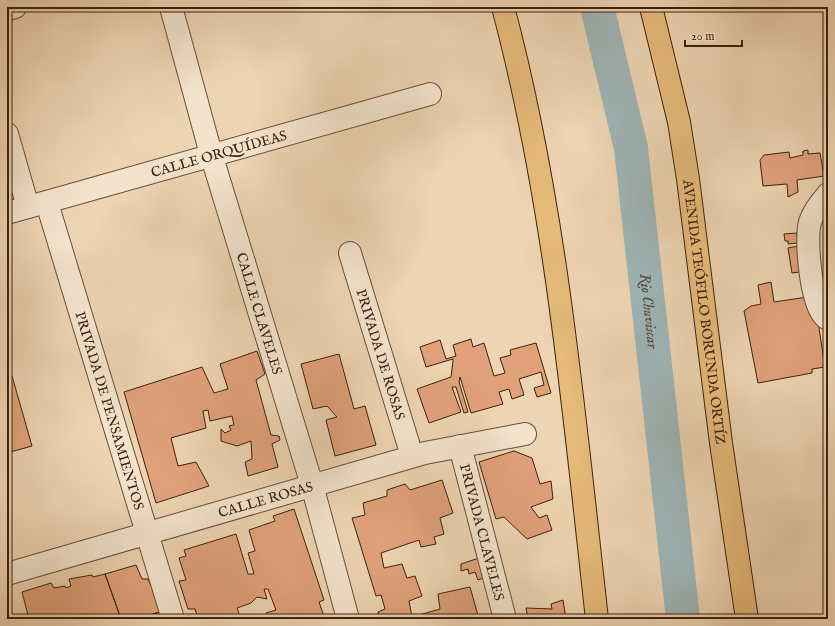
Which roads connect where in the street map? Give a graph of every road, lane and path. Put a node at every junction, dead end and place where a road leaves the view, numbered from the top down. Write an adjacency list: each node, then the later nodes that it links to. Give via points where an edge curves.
1 (15, 7): 5 (street)
2 (171, 7): 8 (street, CALLE CLAVELES)
3 (503, 7): 23 (main road, via 532,134 568,361)
4 (650, 7): 24 (main road, AVENIDA TEÓFILO BORUNDA ORTÍZ, via 678,122 688,179 721,443)
5 (7, 9)
6 (430, 94): 8 (street, CALLE ORQUÍDEAS)
7 (7, 134): 10 (street, PRIVADA DE PENSAMIENTOS)
8 (211, 154): 10 (street, CALLE ORQUÍDEAS); 17 (street, CALLE CLAVELES)
9 (828, 194): 13 (street, via 815,211 807,236 817,304)
10 (37, 205): 11 (street, CALLE ORQUÍDEAS); 18 (street, PRIVADA DE PENSAMIENTOS)
11 (7, 213)
12 (350, 253): 16 (street, PRIVADA DE ROSAS)
13 (828, 320)
14 (525, 434): 15 (street, CALLE ROSAS)
15 (460, 446): 16 (street, CALLE ROSAS); 22 (street, PRIVADA CLAVELES)
16 (412, 456): 17 (street, CALLE ROSAS)
17 (312, 485): 18 (street, CALLE ROSAS); 21 (street, CALLE CLAVELES)
18 (148, 533): 19 (street, CALLE ROSAS); 20 (street, PRIVADA DE PENSAMIENTOS)
19 (7, 574)
20 (173, 619)
21 (348, 619)
22 (504, 619)
23 (597, 619)
24 (747, 619)

